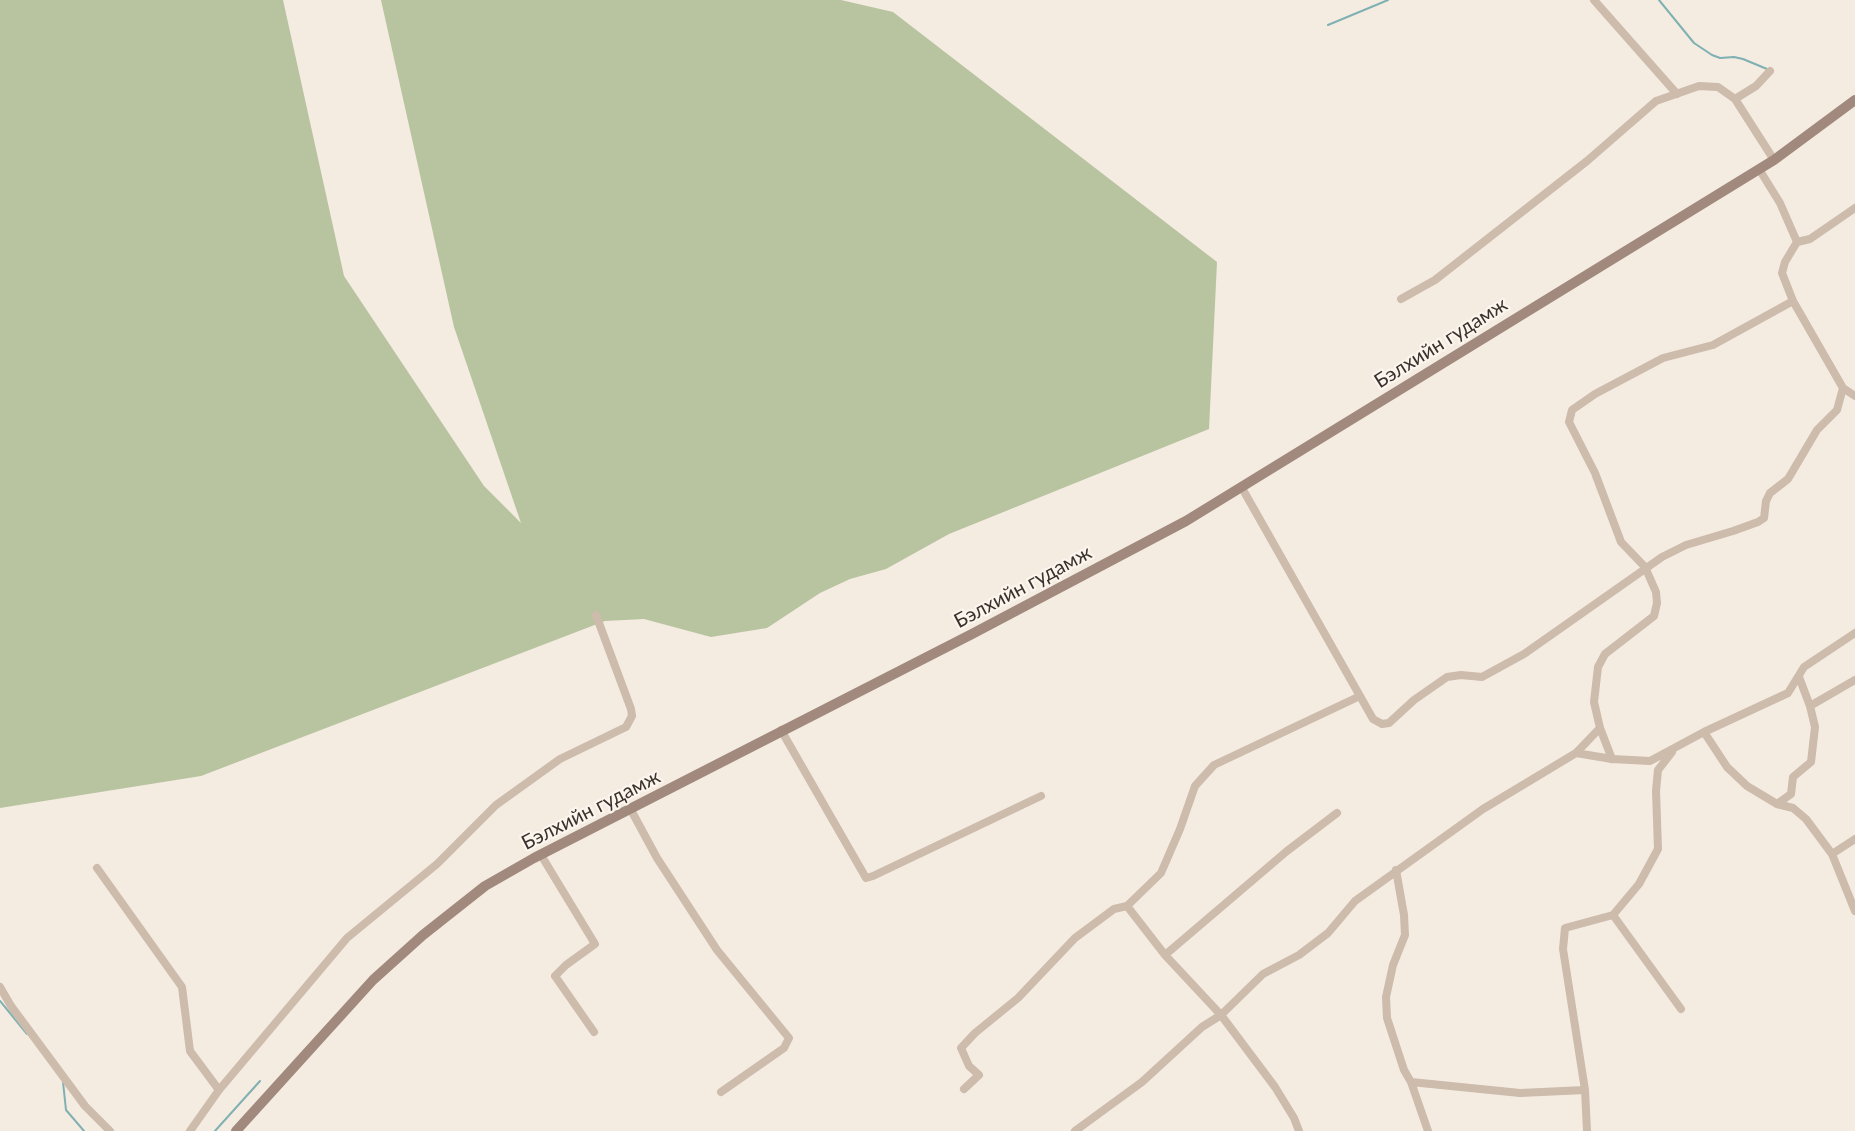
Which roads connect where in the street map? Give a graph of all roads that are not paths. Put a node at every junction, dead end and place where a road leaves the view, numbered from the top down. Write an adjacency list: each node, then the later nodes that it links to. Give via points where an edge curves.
1 (1594, 0): 3 (street)
2 (1770, 71): 4 (street)
3 (1677, 94): 4 (street, via 1699,86 1718,87); 10 (street, via 1656,101 1587,161 1435,280)
4 (1735, 99): 6 (street)
5 (1855, 100): 6 (main road, Бэлхийн гудамж)
6 (1774, 160): 7 (main road, Бэлхийн гудамж)
7 (1759, 169): 9 (street); 14 (main road, Бэлхийн гудамж)
8 (1855, 208): 9 (street, via 1810,240)
9 (1797, 242): 11 (street, via 1782,273)
10 (1401, 300)
11 (1793, 301): 12 (street); 15 (street, via 1713,345 1663,358 1572,410 1569,422 1621,542)
12 (1843, 388): 13 (street); 15 (street, via 1837,410 1817,430 1788,479 1770,493 1764,518 1686,545)
13 (1855, 396)
14 (1242, 488): 20 (street); 23 (main road, Бэлхийн гудамж, via 1113,560)
15 (1646, 567): 20 (street, via 1524,654 1482,677 1447,676 1389,723 1373,719); 22 (street, via 1656,592 1656,611 1651,620 1600,660 1594,702)
16 (596, 615): 47 (street, via 631,710 626,727 560,759 496,805 436,864 342,943)
17 (1855, 633): 18 (street, via 1804,667)
18 (1799, 677): 21 (street); 24 (street, via 1788,693)
19 (1855, 680): 21 (street)
20 (1360, 696): 37 (street, via 1214,765 1195,786 1161,873)
21 (1810, 706): 29 (street, via 1815,727 1811,762 1792,777 1791,794)
22 (1599, 728): 26 (street); 27 (street)
23 (781, 730): 28 (street, via 866,878); 30 (main road, Бэлхийн гудамж)
24 (1704, 732): 25 (street); 29 (street, via 1727,767 1747,786)
25 (1674, 749): 27 (street, via 1650,761); 39 (street, via 1658,770 1658,849 1640,884)
26 (1576, 753): 27 (street); 36 (street, via 1483,809)
27 (1612, 759)
28 (1041, 796)
29 (1777, 804): 33 (street, via 1793,808 1806,819)
30 (631, 810): 34 (main road, Бэлхийн гудамж); 49 (street, via 717,950 789,1038 784,1048)
31 (1337, 813): 40 (street)
32 (1855, 839): 33 (street)
33 (1832, 854): 38 (street)
34 (542, 855): 44 (street, via 595,944 555,976); 53 (main road, Бэлхийн гудамж, via 485,886 373,980)
35 (97, 868): 47 (street, via 182,987 190,1051)
36 (1396, 870): 43 (street, via 1355,901 1328,933 1299,955 1263,974); 45 (street, via 1405,935 1386,997 1387,1018)
37 (1127, 906): 40 (street); 46 (street, via 1114,909 1075,938 1018,998 961,1048 969,1066 979,1076)
38 (1855, 909)
39 (1613, 915): 42 (street); 48 (street, via 1565,928 1563,949)
40 (1165, 956): 43 (street)
41 (0, 987): 51 (street, via 85,1106)
42 (1681, 1009)
43 (1221, 1015): 54 (street, via 1202,1027 1142,1082); 55 (street, via 1275,1088)
44 (594, 1032)
45 (1411, 1082): 48 (street, via 1520,1093); 56 (street)
46 (964, 1089)
47 (219, 1090): 52 (street)
48 (1585, 1090): 50 (street)
49 (722, 1092)
50 (1588, 1130)
51 (110, 1131)
52 (190, 1131)
53 (236, 1131)
54 (1075, 1131)
55 (1299, 1131)
56 (1428, 1131)

